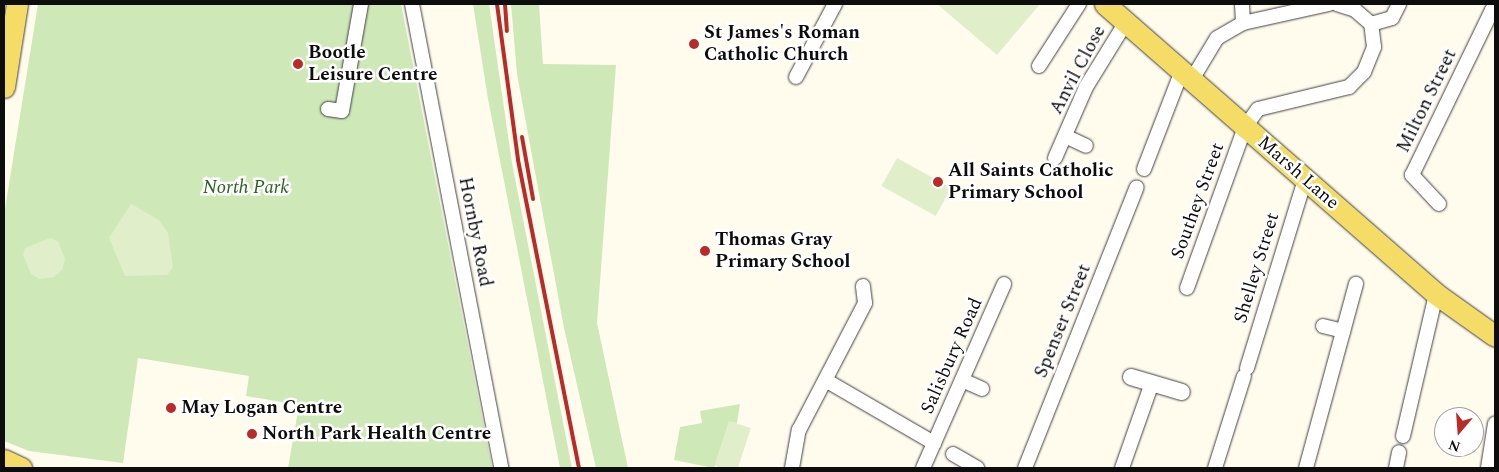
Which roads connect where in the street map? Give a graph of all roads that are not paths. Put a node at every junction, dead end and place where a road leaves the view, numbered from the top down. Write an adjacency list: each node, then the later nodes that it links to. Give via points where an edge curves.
1 (17, 4): 18 (main road)
2 (361, 4): 19 (street, via 342,111)
3 (412, 4): 49 (street, Hornby Road)
4 (835, 4): 16 (street)
5 (1079, 4): 15 (street)
6 (1106, 4): 12 (main road, Marsh Lane)
7 (1242, 4): 13 (street)
8 (1329, 4): 13 (street)
9 (1337, 4): 14 (street, via 1355,10)
10 (1399, 4): 14 (street, via 1392,18)
11 (1495, 10): 27 (street, Milton Street, via 1492,10 1412,175)
12 (1126, 22): 17 (main road, Marsh Lane); 21 (street, Anvil Close, via 1086,87)
13 (1243, 23): 17 (street, via 1217,38)
14 (1371, 24): 20 (street, via 1374,47 1364,72 1349,87 1258,109)
15 (1039, 66)
16 (796, 77)
17 (1186, 77): 20 (main road, Marsh Lane); 24 (street)
18 (4, 87)
19 (328, 109)
20 (1245, 126): 25 (main road, Marsh Lane); 31 (street, Southey Street)
21 (1065, 136): 22 (street, Anvil Close); 23 (street, Anvil Close)
22 (1086, 146)
23 (1055, 158)
24 (1144, 169)
25 (1305, 180): 32 (main road, Marsh Lane); 55 (street, Shelley Street)
26 (1137, 187): 53 (street, Spenser Street)
27 (1439, 204)
28 (1004, 284): 37 (street, Salisbury Road)
29 (1356, 284): 34 (street)
30 (864, 286): 38 (street, via 865,302)
31 (1187, 288)
32 (1436, 294): 35 (main road, Marsh Lane); 43 (street)
33 (1323, 326): 34 (street)
34 (1343, 331): 56 (street)
35 (1495, 336)
36 (1131, 377): 39 (street)
37 (962, 380): 40 (street); 44 (street, Salisbury Road)
38 (827, 381): 44 (street); 50 (street, via 799,430)
39 (1152, 383): 41 (street); 54 (street)
40 (982, 389)
41 (1182, 392)
42 (1495, 432): 58 (street)
43 (1403, 436)
44 (934, 443): 51 (street, Salisbury Road)
45 (1399, 452): 57 (street)
46 (953, 454): 52 (street)
47 (4, 460): 48 (main road)
48 (21, 468)
49 (501, 468)
50 (792, 468)
51 (923, 468)
52 (977, 468)
53 (1024, 468)
54 (1122, 468)
55 (1215, 468)
56 (1306, 468)
57 (1396, 468)
58 (1488, 468)

